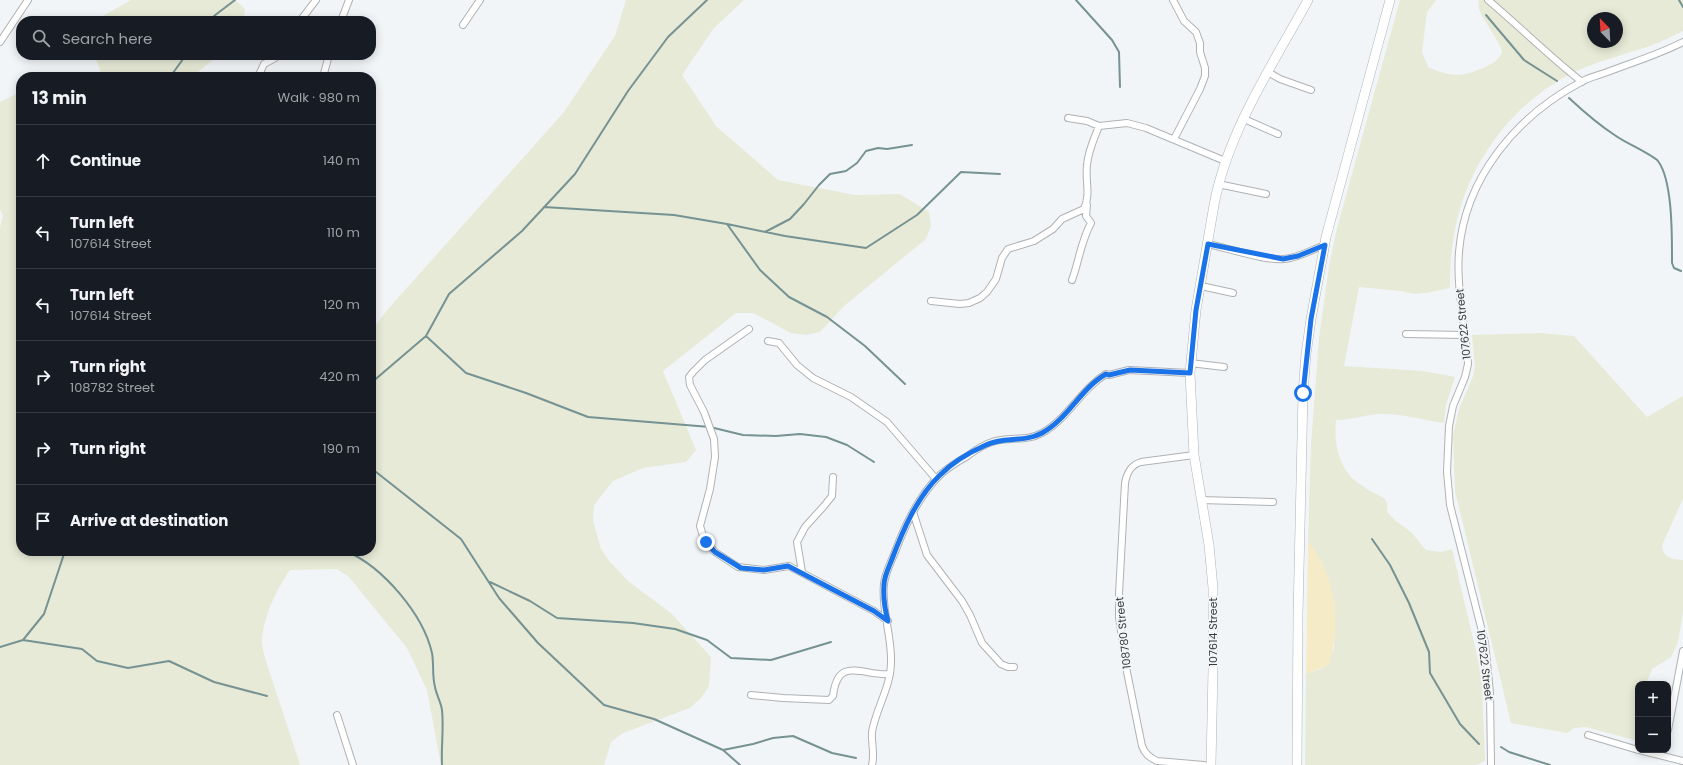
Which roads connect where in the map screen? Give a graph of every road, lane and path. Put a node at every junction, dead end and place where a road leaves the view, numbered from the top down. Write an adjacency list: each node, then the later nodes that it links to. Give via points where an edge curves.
1 (28, 0): 9 (street)
2 (316, 0): 10 (street)
3 (349, 0): 11 (street)
4 (480, 0): 13 (street)
5 (1173, 0): 27 (street, via 1184,21 1196,32 1205,68 1200,89)
6 (1308, 0): 20 (street, 107614 Street)
7 (1390, 0): 33 (street)
8 (1488, 0): 21 (street)
9 (17, 16)
10 (304, 16)
11 (344, 16)
12 (16, 18): 14 (street)
13 (463, 25)
14 (0, 42)
15 (1683, 42): 21 (street, 107622 Street)
16 (270, 60): 18 (street, via 264,64)
17 (327, 60): 19 (street)
18 (260, 72)
19 (324, 72)
20 (1268, 72): 22 (street); 24 (street, 107614 Street)
21 (1582, 82): 40 (street, 107622 Street, via 1522,124 1498,150 1476,189 1464,225 1459,252)
22 (1311, 90)
23 (1068, 118): 25 (street)
24 (1244, 119): 26 (street); 28 (street, 107614 Street)
25 (1099, 126): 27 (street, via 1133,124); 31 (street, via 1091,144 1087,165)
26 (1278, 134)
27 (1174, 139): 28 (street)
28 (1226, 161): 29 (street, 107614 Street)
29 (1218, 184): 30 (street); 32 (street, 107614 Street)
30 (1266, 194)
31 (1088, 202): 34 (street, via 1086,216 1091,223); 37 (street, via 1084,209 1062,220 1034,241 1008,249 1002,258 996,280 980,298 969,304)
32 (1208, 244): 33 (street, via 1283,259); 35 (street, 107614 Street)
33 (1325, 245): 67 (street, via 1311,319 1303,393)
34 (1072, 280)
35 (1201, 286): 36 (street); 42 (street, 107614 Street)
36 (1233, 293)
37 (932, 301)
38 (749, 329): 51 (street, via 705,360 689,377 714,439 710,489 700,526 701,533 715,552 741,568 764,570 786,566)
39 (1406, 334): 40 (street)
40 (1465, 335): 68 (street, 107622 Street, via 1468,364 1453,406 1449,426 1448,484 1450,505 1485,643 1490,693)
41 (768, 342): 47 (street, via 779,343 797,365 813,378 851,397 887,422)
42 (1190, 363): 43 (street); 44 (street, 107614 Street)
43 (1224, 367)
44 (1190, 373): 45 (street, 107614 Street); 47 (street, via 1130,370 1106,374 1042,434 991,442 951,466)
45 (1194, 455): 48 (street, 107614 Street); 65 (street, 108780 Street, via 1142,462 1128,472 1125,483 1118,594 1127,672 1143,750 1157,761)
46 (833, 477): 51 (street, via 832,496 805,527 797,542)
47 (936, 479): 50 (street)
48 (1201, 500): 49 (street); 66 (street, 107614 Street, via 1213,588)
49 (1273, 502)
50 (913, 512): 52 (street, via 886,574 885,611); 54 (street, via 927,556 962,601 982,643 1001,664)
51 (802, 572): 52 (street)
52 (888, 621): 55 (street, via 891,645)
53 (1683, 650): 58 (street)
54 (1014, 667)
55 (890, 674): 56 (street, via 848,670 837,680 833,696 829,700); 64 (street, via 872,734)
56 (751, 695)
57 (337, 715): 63 (street)
58 (1670, 717)
59 (1588, 735): 60 (street)
60 (1635, 749)
61 (1663, 753): 62 (street)
62 (1683, 761)
63 (353, 765)
64 (872, 765)
65 (1204, 765)
66 (1211, 765)
67 (1297, 765)
68 (1491, 765)

